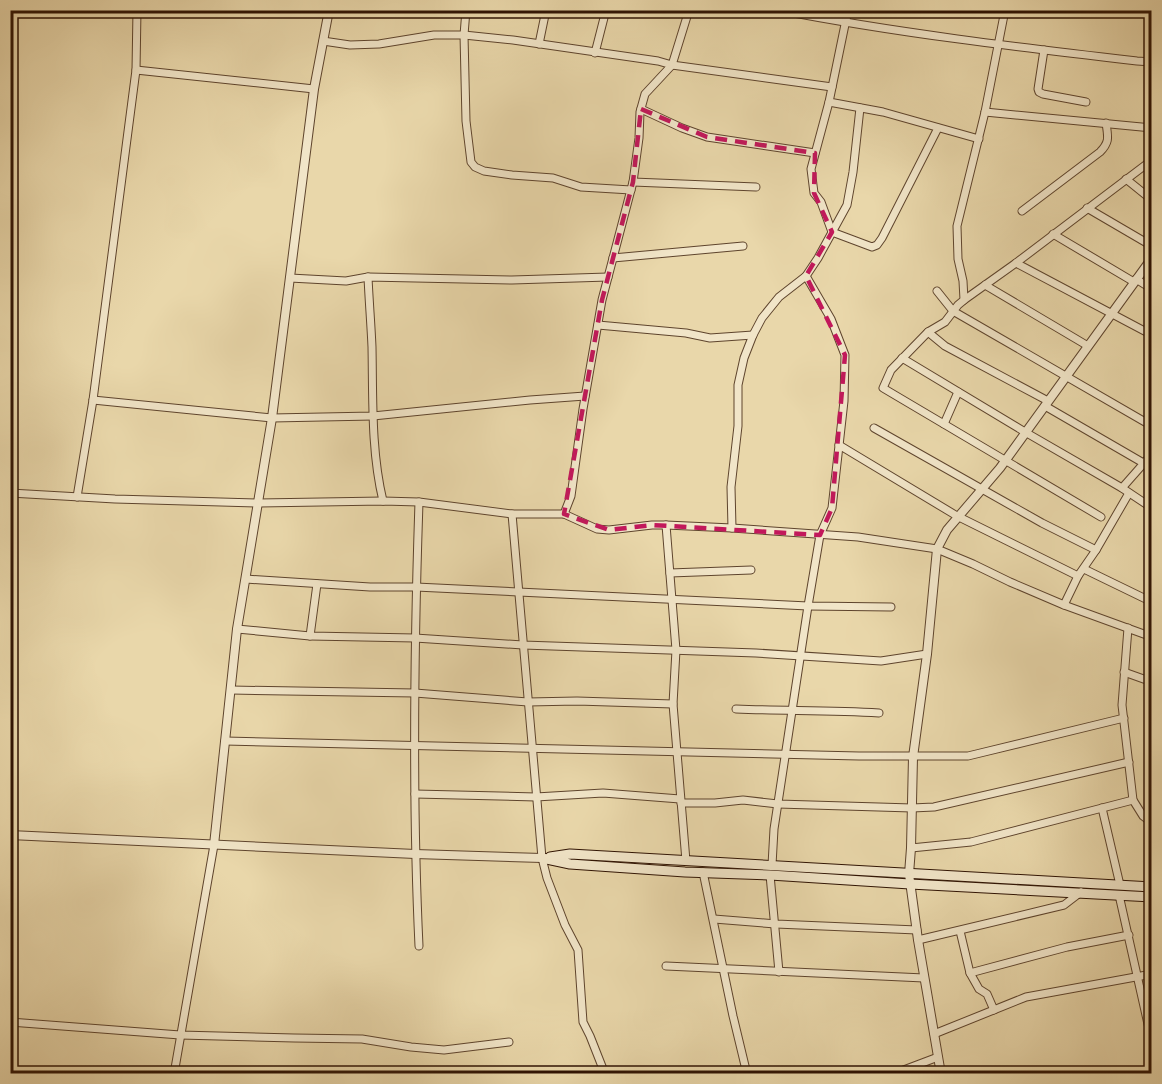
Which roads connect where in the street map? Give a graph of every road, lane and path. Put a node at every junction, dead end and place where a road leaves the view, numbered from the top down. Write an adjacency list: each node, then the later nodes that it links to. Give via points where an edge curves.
1 (137, 10): 19 (street)
2 (329, 10): 12 (street)
3 (466, 10): 11 (street)
4 (546, 10): 13 (street)
5 (606, 10): 16 (street)
6 (689, 10): 18 (street)
7 (778, 10): 10 (street)
8 (848, 10): 10 (street)
9 (1005, 10): 14 (street)
10 (845, 23): 14 (street); 20 (street)
11 (464, 35): 12 (street, via 434,35 379,44); 13 (street); 36 (street, via 468,146 475,167 553,178 581,187)
12 (323, 41): 21 (street)
13 (539, 44): 16 (street)
14 (998, 45): 15 (street); 26 (street)
15 (1044, 50): 17 (street); 23 (street, via 1039,92)
16 (595, 52): 18 (street)
17 (1152, 62)
18 (672, 65): 20 (street); 25 (street, via 645,94)
19 (136, 70): 21 (street); 67 (street)
20 (832, 87): 22 (street)
21 (314, 89): 50 (street)
22 (829, 102): 24 (street); 31 (street)
23 (1086, 102)
24 (860, 108): 28 (street); 40 (street, via 847,205)
25 (641, 109): 31 (street, via 707,137); 34 (street)
26 (985, 112): 27 (street); 30 (street)
27 (1106, 123): 29 (street); 39 (street, via 1106,146)
28 (938, 128): 30 (street); 40 (street, via 877,245 872,247)
29 (1152, 128)
30 (979, 139): 55 (street, via 957,226)
31 (815, 153): 40 (street, via 811,169 814,194)
32 (1152, 160): 33 (street)
33 (1126, 179): 37 (street); 38 (street)
34 (633, 182): 35 (street); 36 (street)
35 (756, 188)
36 (631, 190): 44 (street)
37 (1152, 200)
38 (1087, 208): 41 (street); 43 (street)
39 (1022, 211)
40 (832, 232): 47 (street)
41 (1053, 234): 46 (street); 51 (street)
42 (743, 246): 44 (street)
43 (1152, 246)
44 (613, 258): 49 (street)
45 (1152, 258): 51 (street)
46 (1017, 262): 52 (street); 57 (street)
47 (806, 276): 60 (street, via 779,297); 75 (street, via 845,355)
48 (368, 277): 49 (street); 50 (street, via 346,281); 69 (street)
49 (608, 277): 58 (street)
50 (290, 278): 70 (street)
51 (1135, 280): 53 (street); 57 (street)
52 (985, 285): 55 (street); 62 (street)
53 (1152, 289)
54 (937, 291): 56 (street)
55 (964, 300): 56 (street)
56 (954, 311): 59 (street); 64 (street)
57 (1111, 314): 61 (street); 62 (street)
58 (598, 325): 60 (street, via 710,338); 66 (street)
59 (928, 332): 63 (street); 68 (street, via 945,346)
60 (753, 335): 94 (street, via 738,385)
61 (1152, 335)
62 (1088, 346): 64 (street)
63 (902, 358): 65 (street); 71 (street, via 883,388)
64 (1065, 376): 68 (street); 72 (street)
65 (958, 392): 71 (street); 74 (street)
66 (585, 396): 69 (street); 90 (street, via 571,496)
67 (93, 400): 70 (street); 84 (street)
68 (1046, 404): 74 (street); 78 (street)
69 (373, 416): 70 (street); 85 (street)
70 (272, 418): 87 (street)
71 (944, 424): 77 (street)
72 (1152, 426)
73 (874, 428): 81 (street)
74 (1025, 432): 77 (street); 80 (street)
75 (839, 445): 91 (street); 95 (street, via 832,508)
76 (1152, 454): 78 (street)
77 (1005, 461): 81 (street); 92 (street)
78 (1144, 463): 79 (street); 80 (street)
79 (1152, 468)
80 (1122, 488): 83 (street)
81 (981, 489): 91 (street); 97 (street)
82 (10, 493): 84 (street)
83 (1129, 493): 88 (street); 97 (street)
84 (77, 497): 87 (street)
85 (383, 501): 86 (street); 87 (street)
86 (419, 502): 89 (street); 104 (street)
87 (259, 503): 102 (street)
88 (1152, 508)
89 (512, 514): 90 (street); 105 (street)
90 (564, 514): 93 (street, via 597,529)
91 (957, 516): 96 (street); 101 (street)
92 (1101, 517)
93 (666, 525): 94 (street); 100 (street)
94 (732, 528): 95 (street)
95 (820, 535): 96 (street); 109 (street)
96 (937, 549): 108 (street); 119 (street)
97 (1096, 550): 98 (street)
98 (1084, 569): 101 (street); 107 (street)
99 (751, 570): 100 (street)
100 (670, 573): 106 (street)
101 (1078, 576): 108 (street)
102 (246, 579): 103 (street); 113 (street)
103 (317, 584): 104 (street); 114 (street)
104 (416, 587): 105 (street); 116 (street)
105 (519, 593): 106 (street); 117 (street)
106 (672, 599): 109 (street); 118 (street)
107 (1152, 602)
108 (1064, 605): 112 (street)
109 (808, 606): 110 (street); 120 (street)
110 (891, 607)
111 (1152, 624): 115 (street)
112 (1128, 628): 115 (street); 121 (street)
113 (237, 629): 114 (street); 123 (street)
114 (310, 636): 116 (street)
115 (1149, 636)
116 (414, 638): 117 (street); 124 (street)
117 (524, 645): 118 (street); 126 (street)
118 (676, 650): 120 (street); 127 (street)
119 (927, 654): 120 (street, via 881,661); 137 (street)
120 (801, 656): 129 (street)
121 (1124, 672): 122 (street); 131 (street)
122 (1151, 682): 125 (street)
123 (231, 690): 124 (street); 132 (street)
124 (415, 693): 126 (street); 133 (street)
125 (1152, 693)
126 (528, 702): 127 (street); 134 (street)
127 (673, 704): 135 (street)
128 (736, 709): 129 (street)
129 (792, 711): 130 (street); 136 (street)
130 (879, 713)
131 (1124, 718): 137 (street, via 968,756); 138 (street)
132 (225, 741): 133 (street); 148 (street)
133 (415, 746): 134 (street); 139 (street)
134 (532, 749): 135 (street); 140 (street)
135 (676, 752): 136 (street); 142 (street)
136 (786, 754): 137 (street); 143 (street)
137 (913, 757): 144 (street)
138 (1129, 762): 141 (street); 144 (street, via 934,807)
139 (415, 794): 140 (street); 150 (street)
140 (536, 797): 142 (street, via 603,793); 151 (street)
141 (1133, 800): 145 (street); 146 (street)
142 (681, 801): 143 (street); 152 (street)
143 (778, 804): 144 (street); 153 (street)
144 (912, 808): 149 (street)
145 (1102, 808): 149 (street, via 971,842); 158 (street)
146 (1152, 823)
147 (10, 835): 148 (street)
148 (213, 845): 150 (street); 178 (street)
149 (911, 848): 155 (street)
150 (415, 854): 151 (street); 167 (street)
151 (542, 858): 152 (main road, via 570,854); 154 (main road, via 570,864); 183 (street, via 578,951 583,1022)
152 (686, 861): 153 (main road)
153 (771, 870): 154 (main road); 155 (main road); 156 (main road); 162 (street)
154 (703, 872): 161 (street)
155 (909, 874): 156 (street); 158 (main road)
156 (910, 884): 159 (main road); 163 (street)
157 (1152, 887): 158 (main road)
158 (1119, 890): 159 (main road); 160 (main road); 165 (street)
159 (1081, 892): 164 (street, via 1064,905)
160 (1152, 897)
161 (714, 919): 162 (street); 169 (street)
162 (776, 924): 163 (street); 170 (street)
163 (917, 930): 166 (street)
164 (960, 931): 166 (street); 171 (street)
165 (1129, 935): 171 (street, via 1067,947); 173 (street)
166 (918, 940): 174 (street)
167 (419, 946)
168 (666, 966): 169 (street)
169 (724, 969): 170 (street); 184 (street)
170 (779, 972): 174 (street)
171 (970, 974): 175 (street, via 987,994)
172 (1152, 974): 173 (street)
173 (1138, 977): 175 (street, via 1026,997); 180 (street)
174 (924, 978): 177 (street)
175 (994, 1010): 177 (street)
176 (10, 1022): 178 (street)
177 (934, 1034): 181 (street)
178 (180, 1035): 179 (street, via 362,1039 444,1050); 182 (street)
179 (509, 1042)
180 (1152, 1042)
181 (938, 1057): 185 (street); 186 (street)
182 (174, 1074)
183 (605, 1074)
184 (747, 1074)
185 (893, 1074)
186 (941, 1074)

